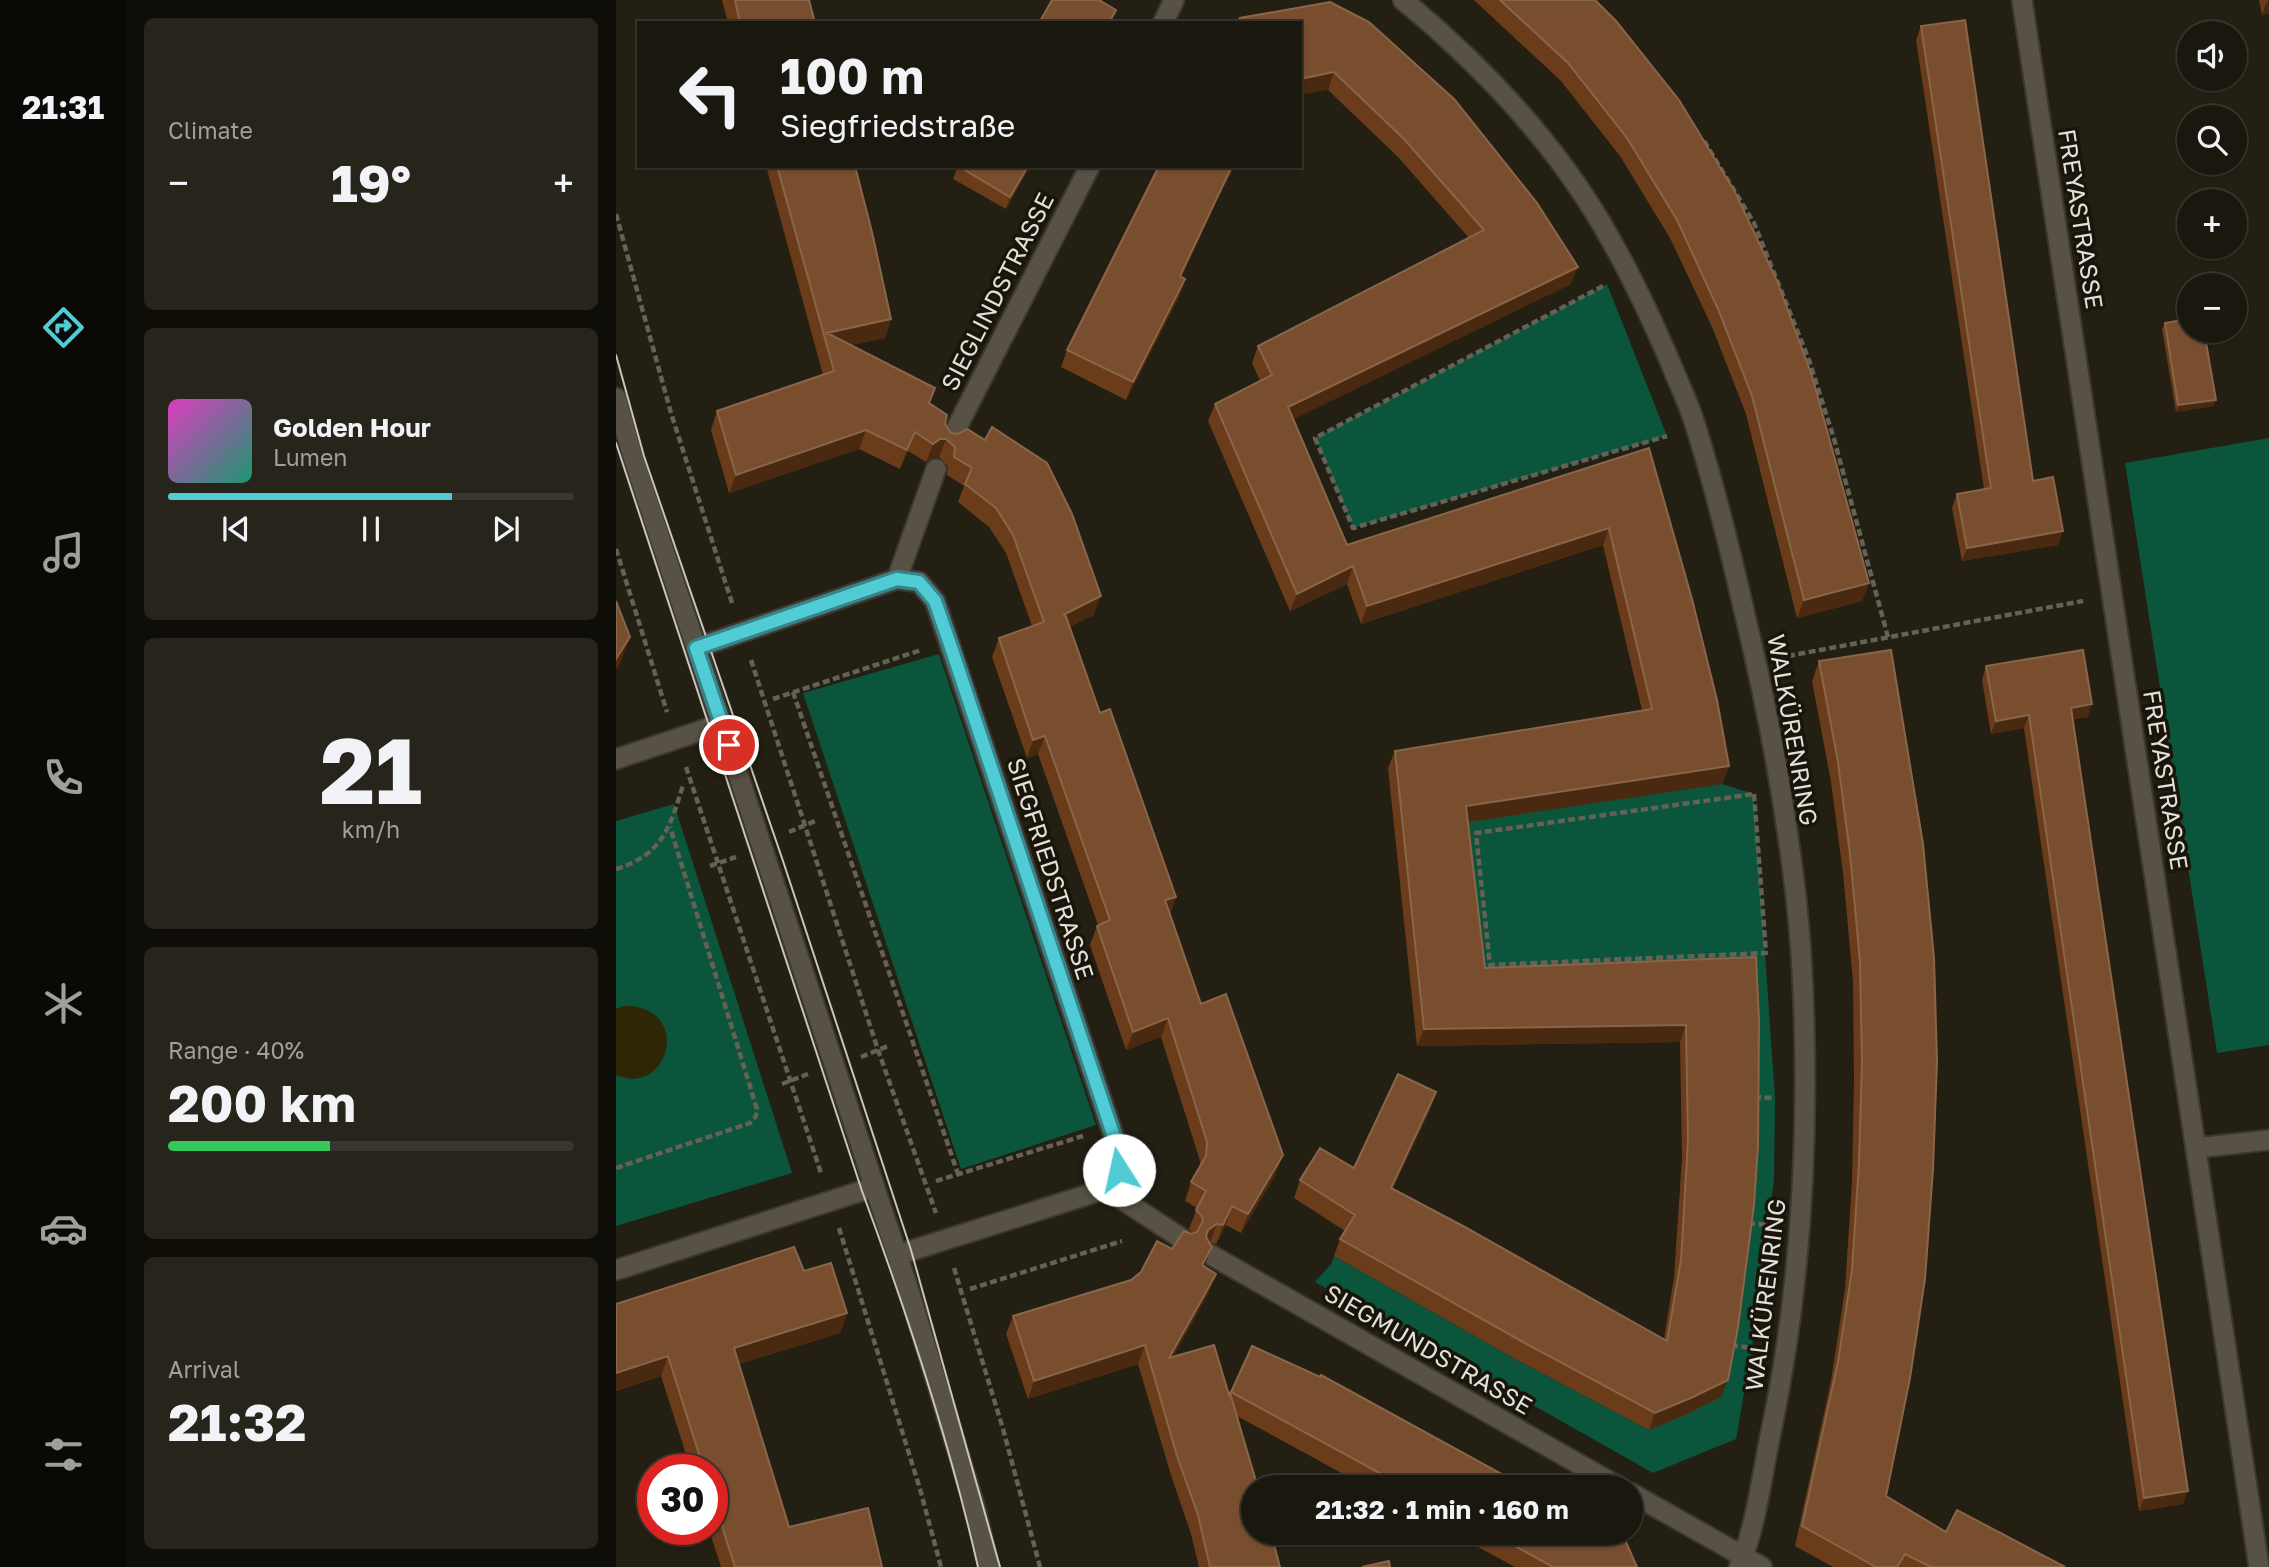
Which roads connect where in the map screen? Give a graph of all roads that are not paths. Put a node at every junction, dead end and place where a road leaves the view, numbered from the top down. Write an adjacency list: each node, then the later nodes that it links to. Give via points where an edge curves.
1 (1174, 0): 4 (street)
2 (1404, 0): 23 (street, WALKÜRENRING, via 1504,96 1562,163 1612,241 1692,415 1757,665 1796,899 1805,1027 1805,1166 1799,1264 1782,1380)
3 (2022, 0): 14 (street, FREYASTRASSE)
4 (1164, 21)
5 (1089, 168): 7 (street, SIEGLINDSTRASSE)
6 (616, 398): 10 (street)
7 (950, 441)
8 (936, 469): 9 (street)
9 (897, 579): 10 (street); 16 (street, SIEGFRIEDSTRASSE, via 919,582 935,601 1116,1143 1119,1170)
10 (696, 648): 11 (street)
11 (721, 724): 12 (street); 15 (street)
12 (616, 759)
13 (2269, 1140): 14 (street)
14 (2196, 1148): 26 (street, FREYASTRASSE)
15 (874, 1187): 18 (street); 20 (street)
16 (1105, 1189): 17 (street); 18 (street)
17 (1184, 1240)
18 (897, 1255): 24 (street)
19 (1211, 1255): 21 (street, SIEGMUNDSTRASSE)
20 (616, 1270)
21 (1598, 1475)
22 (1643, 1501): 23 (street)
23 (1741, 1562): 25 (street)
24 (989, 1567)
25 (1762, 1567)
26 (2259, 1567)

